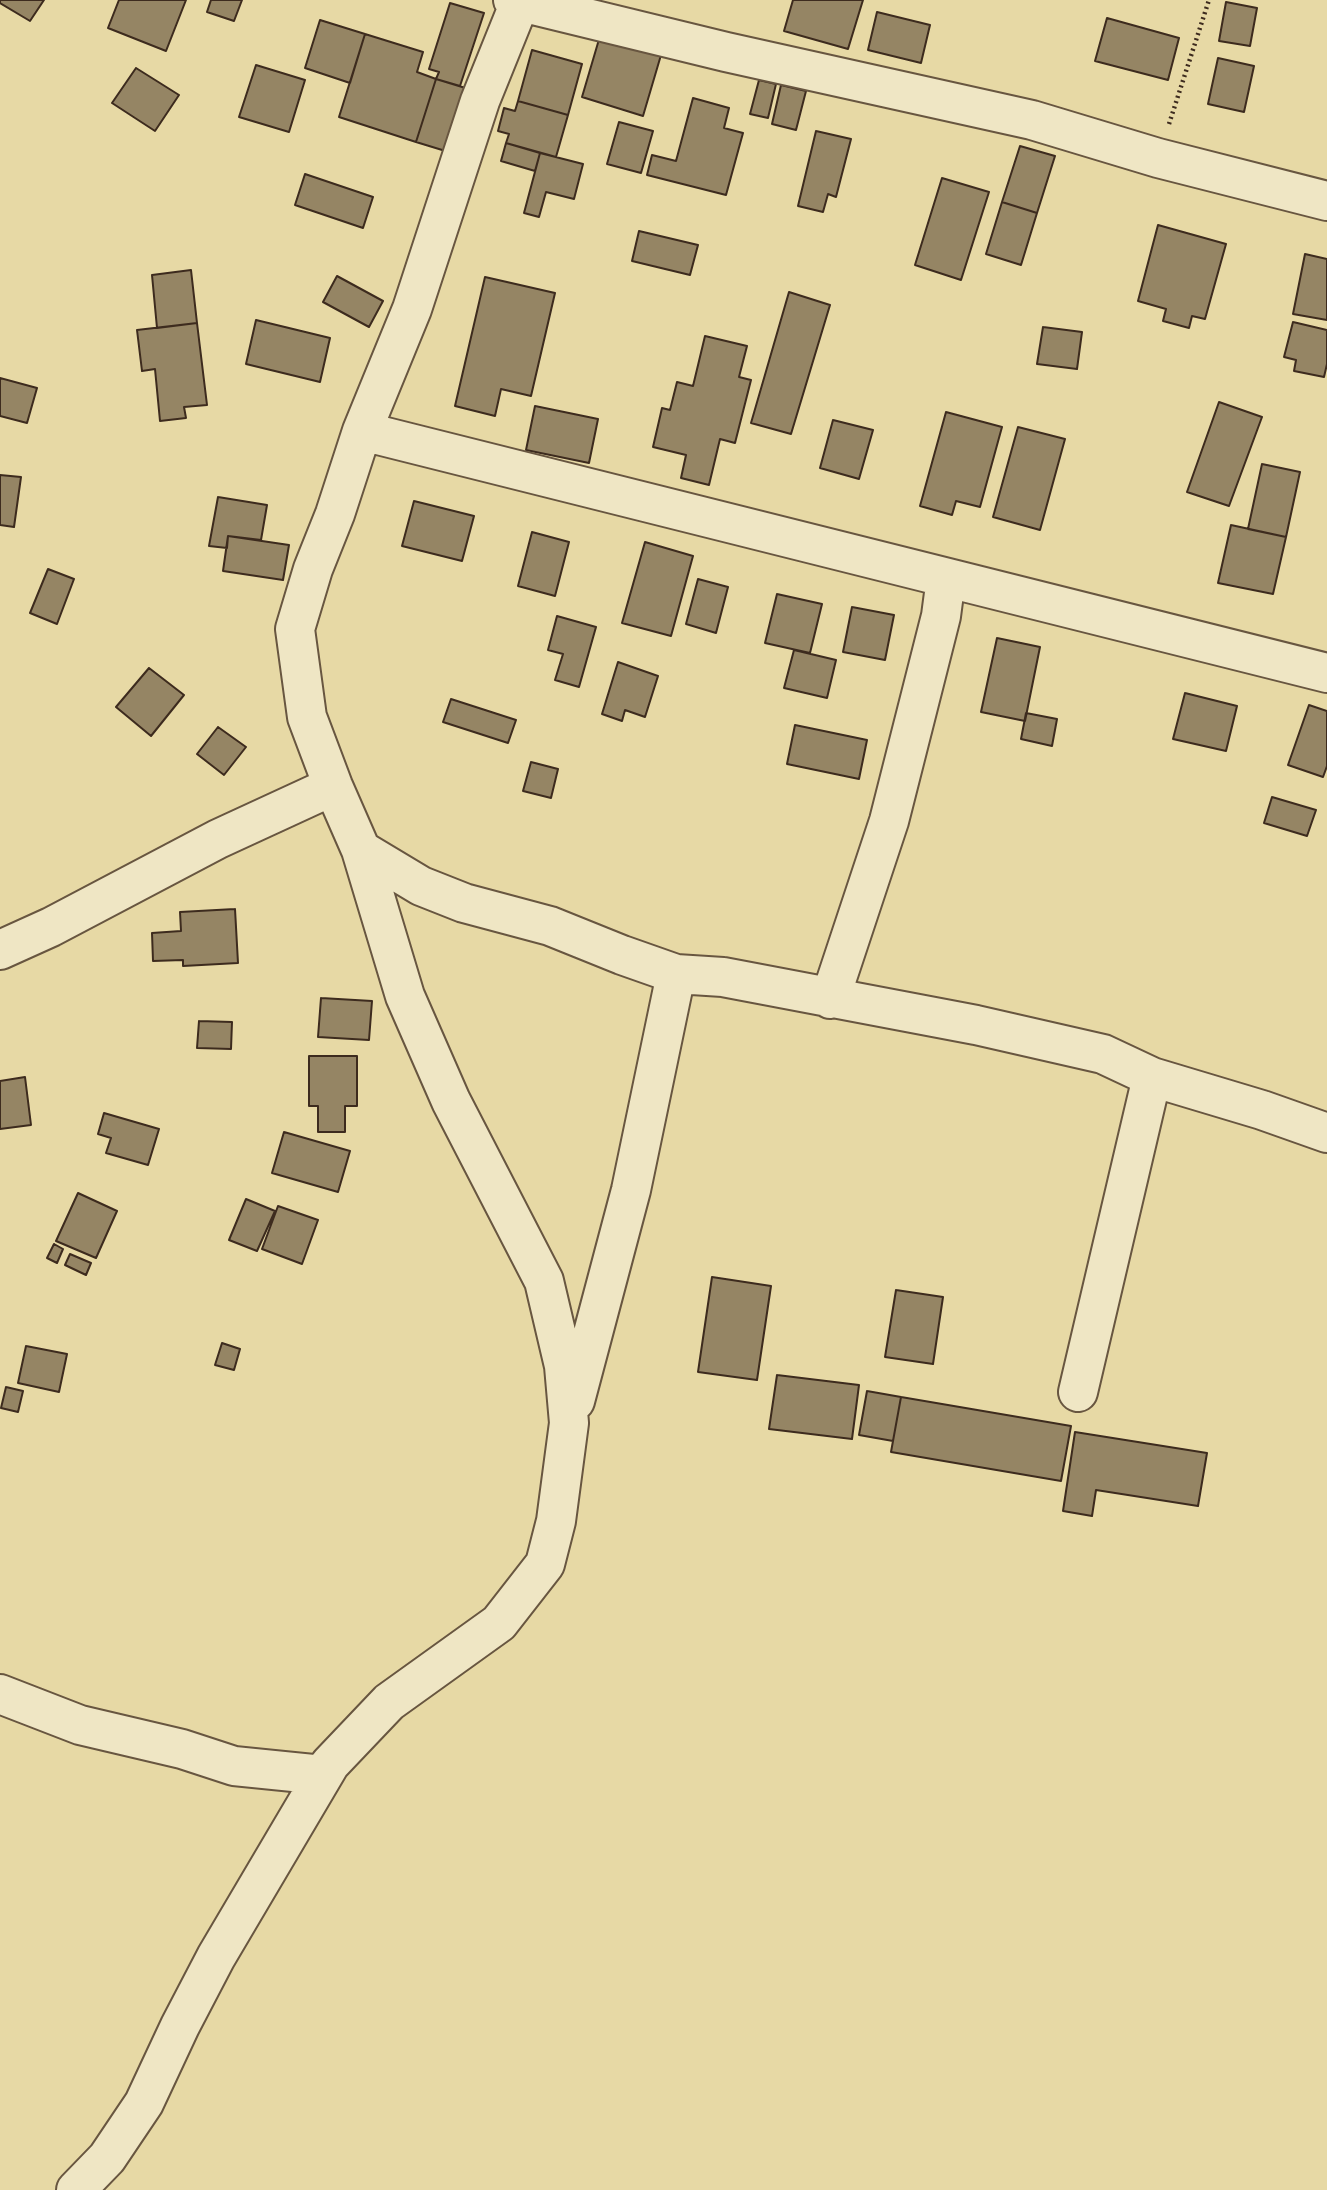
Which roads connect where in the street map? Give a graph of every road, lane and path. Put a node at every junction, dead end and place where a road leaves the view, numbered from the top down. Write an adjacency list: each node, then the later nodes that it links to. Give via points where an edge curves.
1 (1209, 0): 3 (path)
2 (517, 1): 3 (street, via 1032,120); 5 (street, via 412,309)
3 (1158, 158): 4 (street)
4 (1327, 201)
5 (362, 431): 6 (street); 8 (street, via 295,629 307,717)
6 (946, 578): 7 (street); 12 (street, via 941,616 889,821)
7 (1327, 673)
8 (333, 786): 9 (street); 10 (street)
9 (361, 850): 11 (street, via 421,886 464,903 550,926); 16 (street, via 405,996 451,1101 544,1281 564,1366)
10 (0, 950)
11 (676, 974): 12 (street, via 723,977); 16 (street, via 631,1190)
12 (830, 999): 13 (street, via 1103,1054)
13 (1152, 1077): 14 (street); 15 (street)
14 (1327, 1133)
15 (1077, 1392)
16 (569, 1423): 18 (street, via 556,1521 545,1564 499,1623 389,1702)
17 (0, 1694): 18 (street, via 79,1725 233,1766)
18 (323, 1775): 19 (street, via 216,1957 144,2104 107,2158)
19 (76, 2190)

